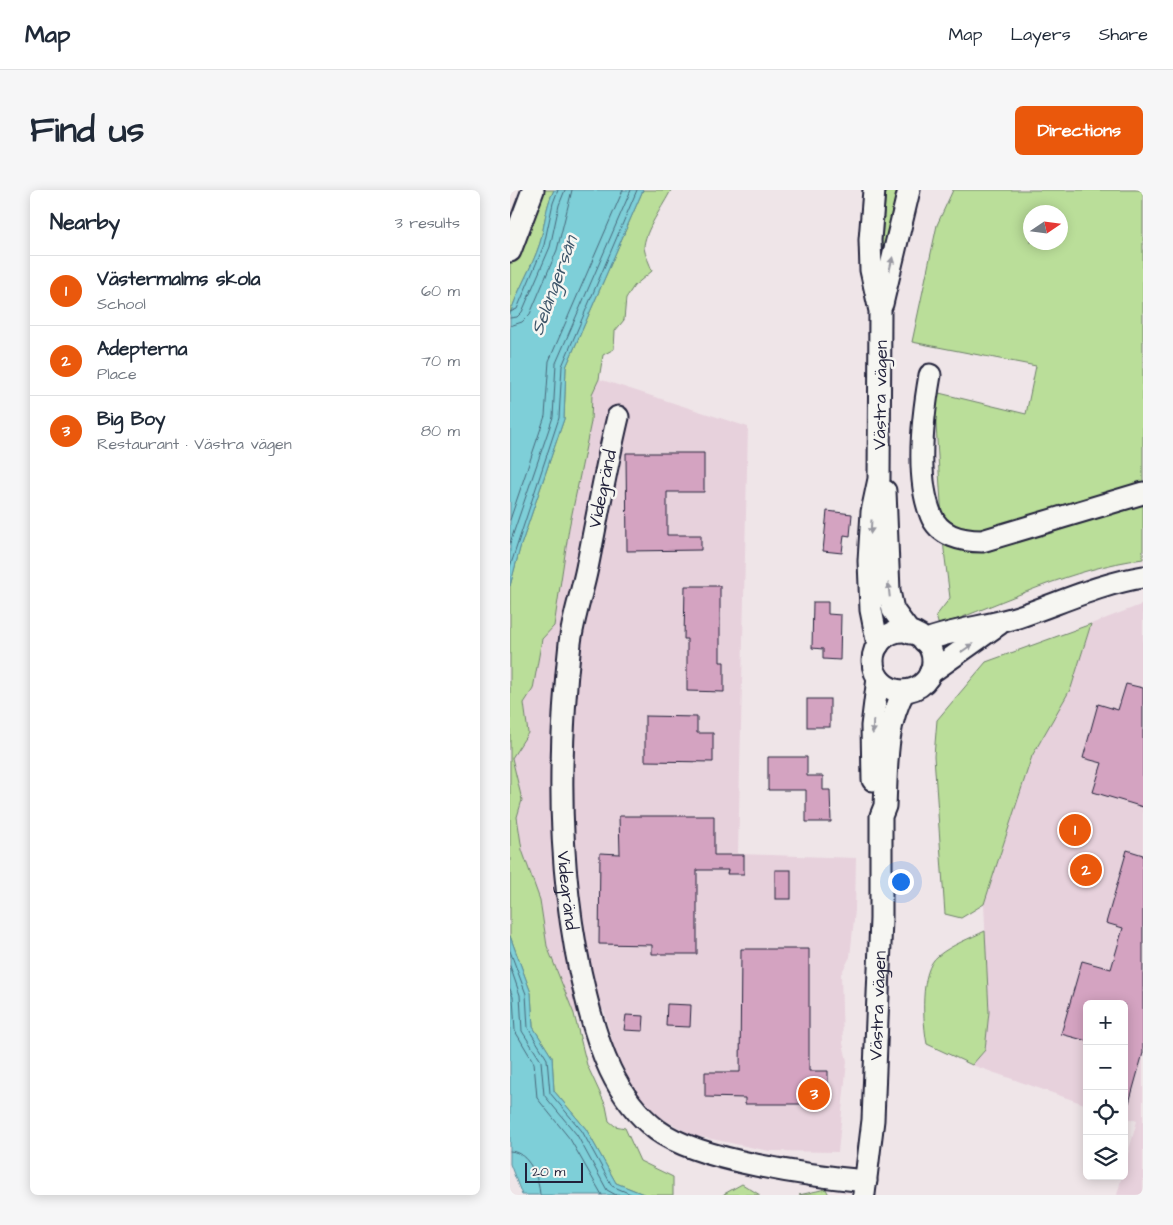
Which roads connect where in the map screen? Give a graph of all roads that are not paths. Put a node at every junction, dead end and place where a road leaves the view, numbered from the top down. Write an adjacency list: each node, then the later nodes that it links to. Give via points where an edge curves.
1 (533, 190): 4 (street)
2 (874, 190): 5 (street, Västra vägen, via 871,209 872,270)
3 (909, 190): 5 (street, Västra vägen, one-way to 3)
4 (510, 251)
5 (880, 311): 8 (street, Västra vägen)
6 (930, 374): 9 (street, via 922,439 925,485 931,516 953,536 966,541 982,541)
7 (618, 417): 18 (street, Videgränd, via 570,640 561,780 568,907 578,968 594,1032 612,1076 632,1106 656,1129 679,1143)
8 (879, 480): 12 (street, Västra vägen, one-way to 8, via 893,610 889,591 886,491); 13 (street, Västra vägen, one-way to 13, via 872,512 869,562 871,610)
9 (1143, 493)
10 (1143, 577): 11 (street, via 1078,594)
11 (1003, 621): 12 (street, via 938,636); 14 (street, one-way to 11)
12 (917, 637): 13 (street, via 891,634); 14 (street, via 932,659)
13 (878, 645): 15 (street, via 873,661)
14 (930, 674): 16 (street, via 922,684)
15 (878, 678): 16 (street, via 890,688); 17 (street, Västra vägen, one-way to 17, via 872,726 874,804)
16 (904, 691): 17 (street, Västra vägen, via 890,729 885,806)
17 (881, 816): 18 (street, Västra vägen, via 878,1016 873,1120)
18 (865, 1188)

